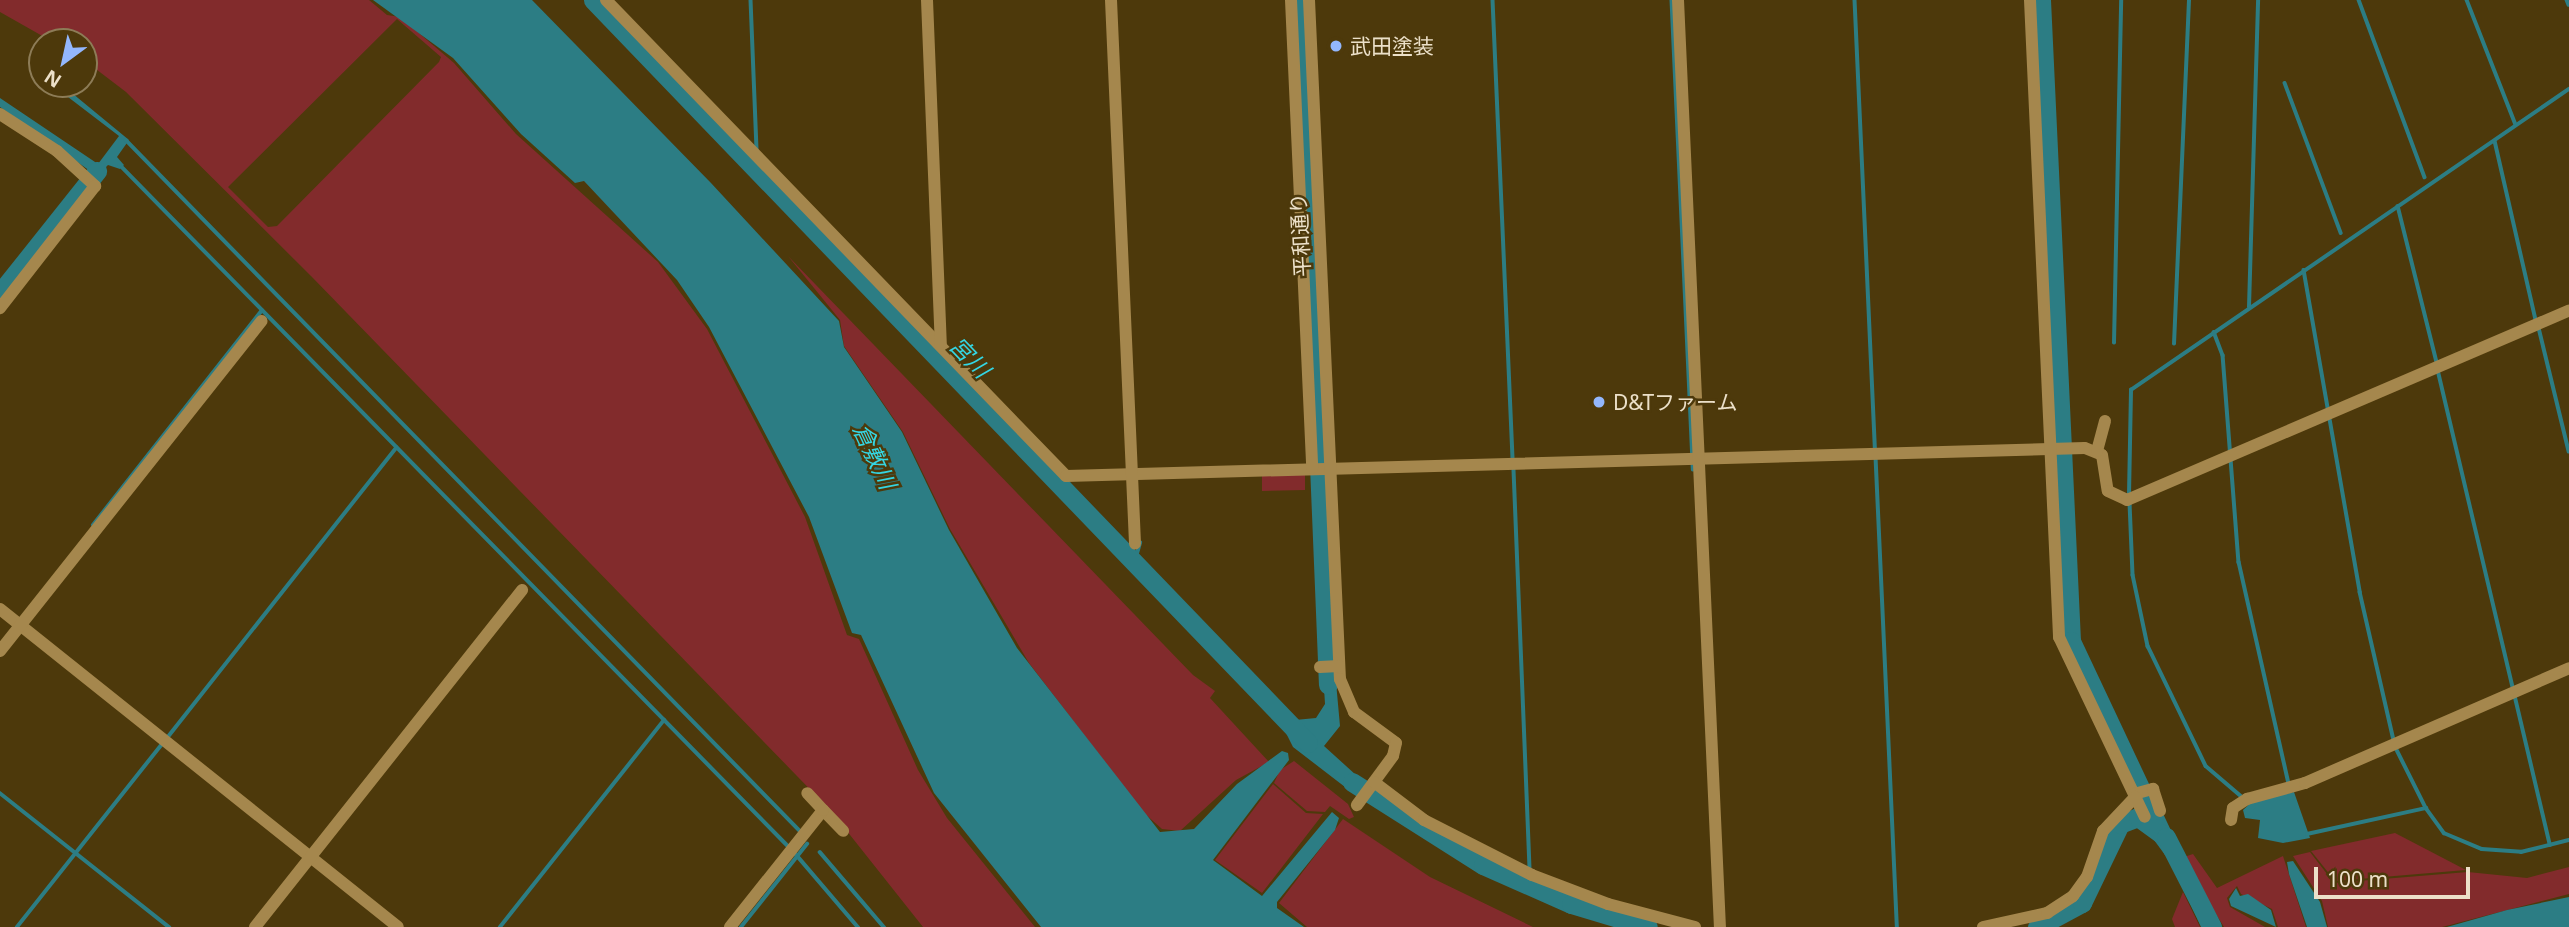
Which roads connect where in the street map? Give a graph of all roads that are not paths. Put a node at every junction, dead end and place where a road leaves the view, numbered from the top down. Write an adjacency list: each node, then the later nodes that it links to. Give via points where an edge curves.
1 (606, 0): 12 (street)
2 (927, 0): 12 (street)
3 (1111, 0): 18 (street)
4 (1291, 0): 17 (street)
5 (1309, 0): 17 (street, 平和通り)
6 (1678, 0): 16 (street)
7 (2030, 0): 14 (street)
8 (0, 114): 9 (street, via 57,151 90,182 88,197)
9 (0, 307)
10 (2569, 311): 15 (street, via 2129,500 2108,491 2105,460)
11 (262, 321): 22 (street)
12 (943, 349): 18 (street, via 1066,476)
13 (2105, 421): 15 (street)
14 (2057, 449): 15 (street); 16 (street); 29 (street, via 2061,647)
15 (2097, 451)
16 (1694, 458): 17 (street); 41 (street)
17 (1321, 468): 18 (street); 24 (street)
18 (1136, 473): 19 (street)
19 (1135, 543)
20 (522, 590): 36 (street)
21 (0, 609): 22 (street)
22 (17, 623): 23 (street); 36 (street)
23 (0, 651)
24 (1337, 666): 25 (street); 27 (street, via 1350,706 1396,743)
25 (1321, 667)
26 (2569, 668): 33 (street, via 2290,789 2244,801)
27 (1372, 784): 30 (street); 40 (street, via 1424,820 1530,874 1608,904)
28 (807, 793): 31 (street)
29 (2139, 794): 32 (street); 34 (street); 42 (street, via 2102,831 2087,877 2073,897 2047,913)
30 (1358, 803)
31 (823, 810): 35 (street); 39 (street)
32 (2160, 811)
33 (2231, 816)
34 (2145, 817)
35 (843, 831)
36 (310, 857): 37 (street); 38 (street)
37 (255, 927)
38 (398, 927)
39 (730, 927)
40 (1695, 927)
41 (1720, 927)
42 (1983, 927)

